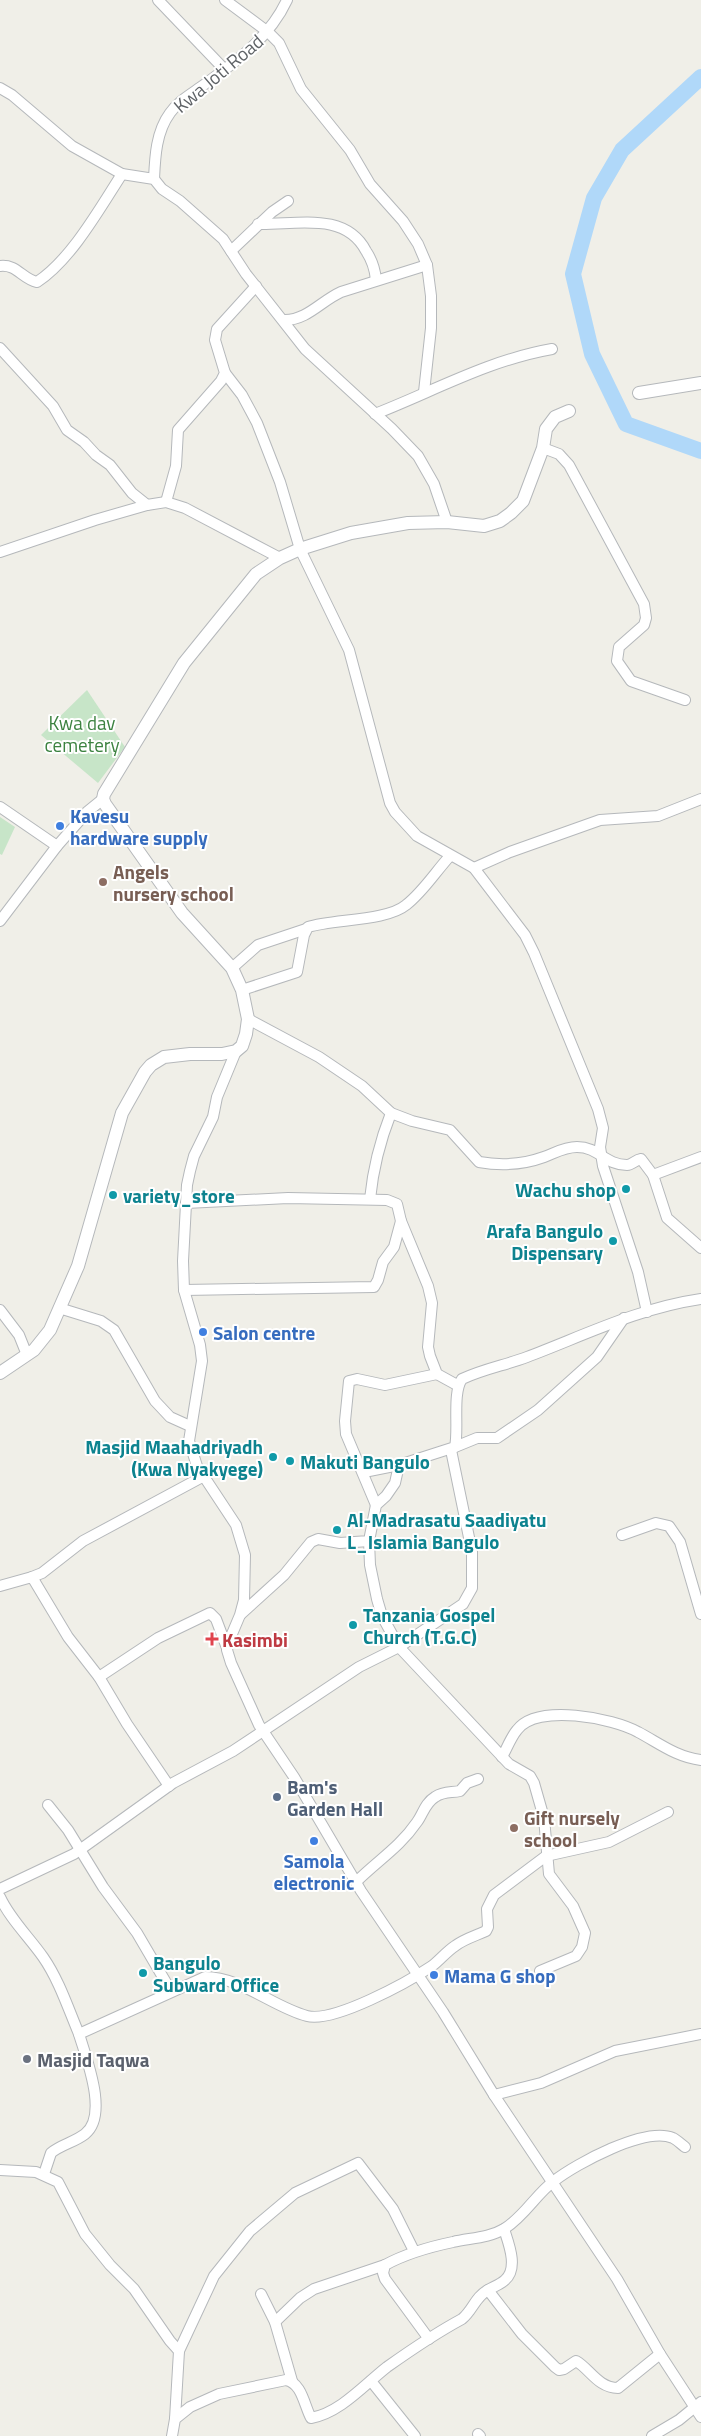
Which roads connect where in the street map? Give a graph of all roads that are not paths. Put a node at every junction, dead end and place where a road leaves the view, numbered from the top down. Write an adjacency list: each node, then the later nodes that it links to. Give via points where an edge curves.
1 (158, 0): 5 (street)
2 (225, 0): 4 (street)
3 (287, 0): 4 (street, Kwa Joti Road)
4 (268, 32): 5 (street, Kwa Joti Road); 12 (street, via 285,53 301,88 350,150 370,184 410,230)
5 (225, 70): 8 (street, Kwa Joti Road, via 170,112 159,137)
6 (0, 88): 7 (street, via 64,141)
7 (122, 174): 8 (street); 13 (street, via 87,229 46,276 37,282 16,268)
8 (154, 179): 11 (street, via 213,229)
9 (288, 201): 10 (street)
10 (258, 224): 11 (street); 14 (street, via 331,223 344,227 354,233 364,247)
11 (232, 251): 15 (street)
12 (427, 265): 14 (street); 21 (street, via 432,328)
13 (0, 266)
14 (376, 280): 16 (street, via 329,297 299,320)
15 (256, 286): 16 (street); 19 (street, via 217,329 215,340)
16 (285, 320): 24 (street, via 305,349)
17 (0, 348): 27 (street, via 53,406 68,430 110,465 132,493)
18 (552, 349): 21 (street, via 517,356)
19 (225, 374): 26 (street, via 178,430 175,475); 29 (street, via 242,395 257,423 280,482)
20 (701, 383): 22 (street)
21 (424, 392): 24 (street)
22 (639, 393)
23 (569, 411): 25 (street, via 555,417 546,429)
24 (376, 414): 28 (street, via 418,456 434,484)
25 (543, 448): 28 (street, via 523,501 512,513 484,526); 32 (street, via 559,454 569,466 644,604 644,625 619,647 617,661 620,668 631,681)
26 (166, 502): 27 (street); 31 (street, via 185,508)
27 (147, 505): 30 (street)
28 (447, 522): 29 (street, via 408,523 360,531)
29 (300, 548): 31 (street); 37 (street, via 349,650 390,803 417,836)
30 (0, 552)
31 (280, 558): 33 (street, via 256,574 184,662)
32 (684, 700)
33 (103, 799): 36 (street); 41 (street, via 182,913)
34 (701, 799): 38 (street, via 658,816 600,820)
35 (0, 807): 36 (street)
36 (57, 846): 39 (street)
37 (450, 856): 38 (street); 40 (street, via 406,906)
38 (474, 868): 46 (street, via 525,935 534,953 596,1103 603,1128)
39 (0, 921)
40 (306, 930): 41 (street, via 258,945); 42 (street, via 298,972)
41 (232, 968): 42 (street)
42 (242, 990): 43 (street)
43 (248, 1019): 44 (street, via 242,1046); 45 (street, via 327,1062 362,1086)
44 (236, 1051): 50 (street, via 217,1097 213,1117 194,1156); 55 (street, via 164,1057 145,1072 122,1113 78,1266)
45 (391, 1113): 46 (street, via 450,1130 474,1158 486,1163 510,1166 569,1147 590,1148); 49 (street, via 380,1140)
46 (601, 1155): 48 (street, via 612,1162 628,1165 641,1159); 57 (street, via 638,1272)
47 (701, 1157): 48 (street)
48 (653, 1175): 52 (street, via 668,1218)
49 (370, 1200): 50 (street, via 288,1198); 51 (street, via 387,1200 396,1204)
50 (186, 1203): 53 (street)
51 (401, 1222): 53 (street, via 394,1247 383,1262 374,1286); 61 (street, via 428,1286 432,1303 428,1347)
52 (701, 1248)
53 (184, 1290): 63 (street, via 202,1360)
54 (701, 1299): 57 (street, via 661,1306)
55 (59, 1308): 59 (street, via 50,1330); 63 (street, via 101,1321 114,1330 155,1401 170,1417)
56 (0, 1310): 59 (street, via 19,1335)
57 (647, 1312): 58 (street)
58 (624, 1318): 62 (street, via 525,1358 470,1375); 64 (street, via 597,1357 538,1410 497,1438 477,1438)
59 (27, 1355): 60 (street)
60 (0, 1373)
61 (437, 1374): 62 (street); 66 (street, via 385,1385 357,1379 349,1381 346,1434)
62 (458, 1385): 64 (street, via 458,1430)
63 (190, 1426): 67 (street, via 192,1456)
64 (453, 1449): 65 (street); 76 (street, via 472,1552 472,1588 463,1604)
65 (399, 1465): 66 (street); 68 (street, via 395,1483)
66 (362, 1470): 68 (street)
67 (204, 1476): 71 (street, via 83,1541 51,1567); 75 (street, via 236,1524 245,1555 245,1592)
68 (376, 1505): 70 (street)
69 (622, 1535): 73 (street, via 656,1523 669,1526 680,1542)
70 (369, 1540): 75 (street, via 340,1543 318,1539 311,1542 284,1575); 76 (street, via 377,1600)
71 (32, 1577): 72 (street); 78 (street, via 68,1637)
72 (0, 1586)
73 (700, 1602): 74 (street)
74 (701, 1614)
75 (240, 1615): 77 (street)
76 (399, 1647): 79 (street, via 359,1667); 80 (street)
77 (228, 1650): 78 (street, via 216,1619 210,1613 158,1638); 79 (street)
78 (100, 1677): 83 (street, via 127,1724)
79 (263, 1732): 83 (street); 88 (street, via 294,1777)
80 (502, 1757): 81 (street, via 517,1729 531,1720 568,1715 618,1722 663,1748); 87 (street, via 530,1776 534,1783 544,1818)
81 (701, 1760)
82 (478, 1779): 88 (street, via 467,1783 460,1791 449,1791 430,1800 398,1847 376,1862)
83 (170, 1786): 86 (street, via 100,1833)
84 (48, 1805): 86 (street)
85 (668, 1812): 87 (street, via 609,1842)
86 (81, 1850): 89 (street); 92 (street, via 103,1888 137,1933)
87 (546, 1856): 90 (street, via 548,1874 576,1911 585,1933 576,1956); 91 (street, via 494,1894 487,1910 486,1932 454,1946 434,1965)
88 (356, 1882): 91 (street)
89 (0, 1897): 93 (street, via 43,1957)
90 (540, 1971)
91 (416, 1976): 92 (street, via 374,1998 315,2018 213,1977 197,1979); 95 (street, via 443,2012)
92 (171, 1991): 93 (street)
93 (79, 2034): 98 (street, via 94,2093 95,2115 84,2135 51,2153)
94 (701, 2034): 95 (street, via 615,2051 541,2083)
95 (494, 2096): 99 (street)
96 (685, 2147): 99 (street, via 672,2138 638,2138 597,2156)
97 (0, 2170): 98 (street)
98 (44, 2174): 107 (street, via 58,2182 85,2234 134,2289)
99 (553, 2182): 100 (street, via 532,2206); 108 (street, via 617,2279)
100 (504, 2229): 101 (street, via 482,2237); 103 (street, via 512,2255 509,2273 506,2279)
101 (414, 2251): 102 (street); 107 (street, via 393,2209 356,2163 296,2193 250,2231 214,2276)
102 (385, 2265): 105 (street, via 314,2289); 106 (street, via 385,2279)
103 (488, 2290): 106 (street, via 478,2297 462,2319); 108 (street, via 528,2341 559,2370 564,2370 576,2360 593,2377 618,2388)
104 (261, 2294): 105 (street)
105 (275, 2322): 109 (street)
106 (429, 2339): 110 (street)
107 (179, 2351): 113 (street)
108 (660, 2354): 111 (street)
109 (292, 2381): 110 (street, via 299,2389 311,2418 331,2410); 113 (street, via 218,2394 190,2407)
110 (370, 2381): 115 (street)
111 (698, 2404): 112 (street); 116 (street)
112 (701, 2417)
113 (175, 2419): 114 (street)
114 (172, 2436)
115 (415, 2436)
116 (652, 2436)

